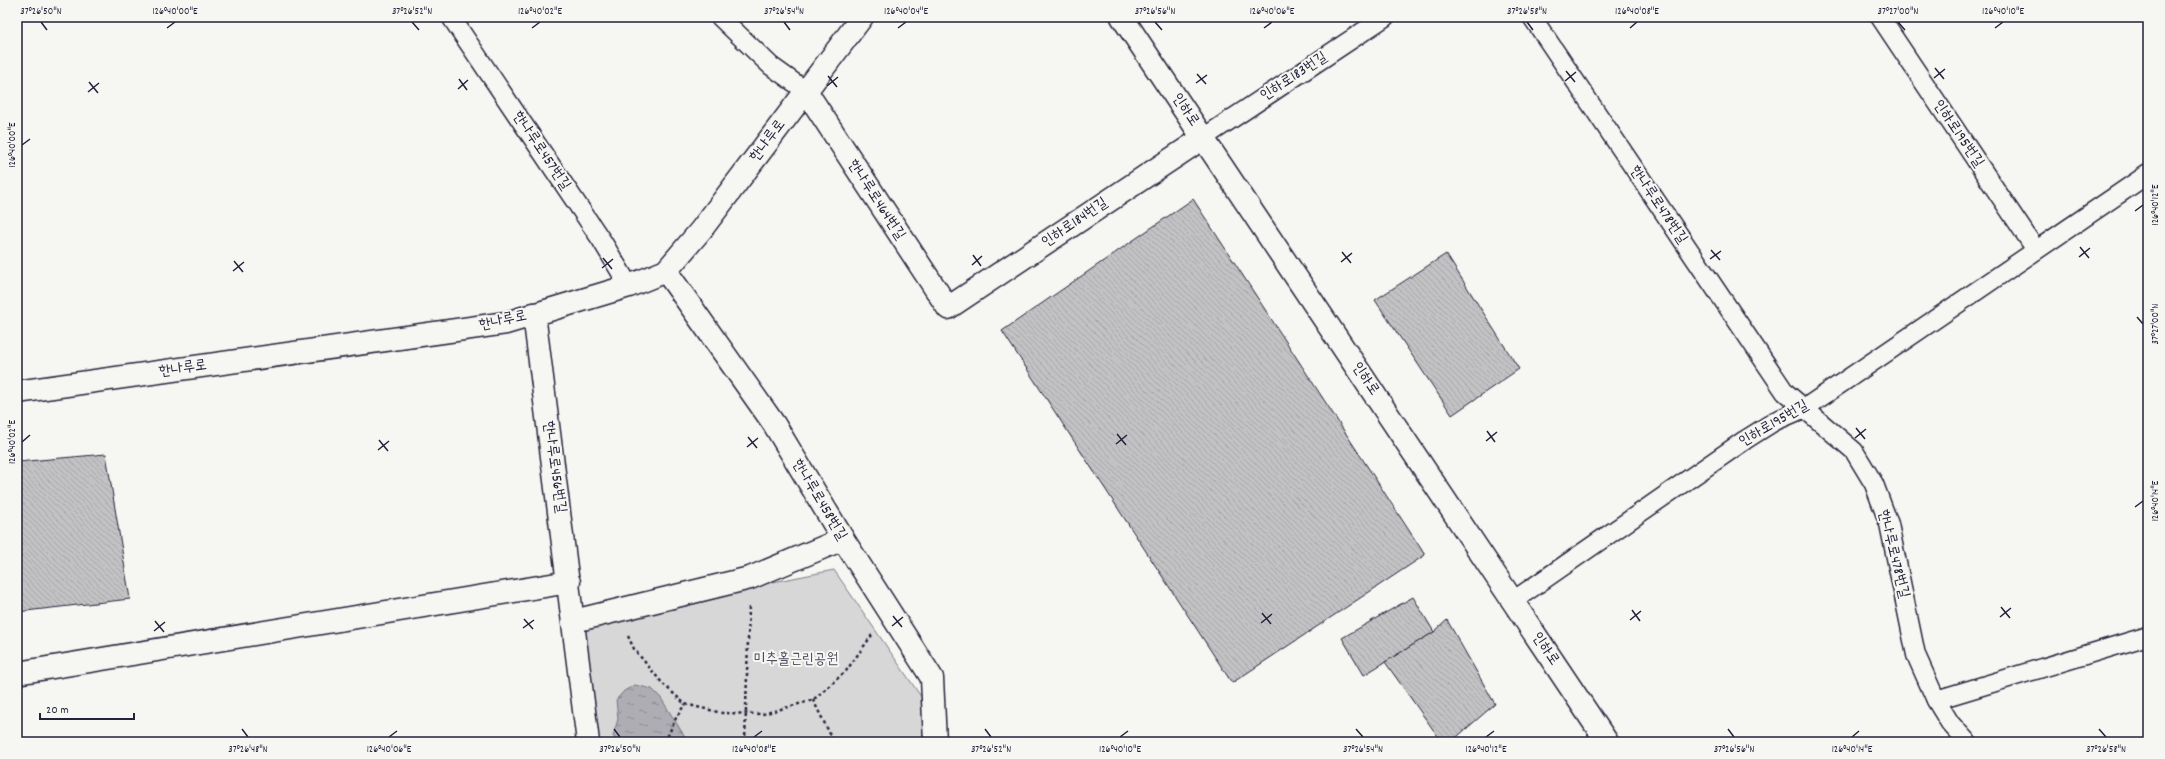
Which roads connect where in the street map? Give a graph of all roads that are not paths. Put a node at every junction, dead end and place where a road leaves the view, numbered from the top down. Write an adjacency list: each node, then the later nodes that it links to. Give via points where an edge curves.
1 (450, 17): 13 (lane, 한나루로457번길, via 602,241)
2 (720, 17): 8 (lane, via 771,66)
3 (862, 17): 8 (street, 한나루로)
4 (1122, 17): 9 (street, 인하로)
5 (1385, 17): 9 (lane, 인하로183번길)
6 (1532, 17): 17 (lane, 한나루로478번길, via 1785,392)
7 (1880, 17): 11 (lane, 인하로195번길)
8 (806, 91): 12 (street, 한나루로, via 701,230); 14 (street, 한나루로464번길)
9 (1203, 138): 14 (street, 인하로184번길); 20 (street, 인하로)
10 (2148, 174): 11 (lane, 인하로195번길)
11 (2036, 250): 17 (lane, 인하로195번길)
12 (666, 271): 13 (street, 한나루로); 18 (street, 한나루로458번길, via 774,424)
13 (629, 286): 15 (street, 한나루로)
14 (948, 308)
15 (534, 314): 16 (street, 한나루로, via 506,322); 19 (street, 한나루로456번길)
16 (17, 392)
17 (1805, 408): 20 (lane, 인하로195번길, via 1775,421 1745,440); 24 (lane, 한나루로478번길, via 1854,451 1874,484 1889,524 1916,654)
18 (843, 539): 21 (street, via 750,578 700,588); 26 (street, 한나루로458번길, via 932,678)
19 (570, 582): 21 (street, 한나루로456번길); 23 (street)
20 (1513, 601): 27 (street, 인하로)
21 (574, 621): 25 (street, 한나루로456번길)
22 (2148, 636): 24 (lane)
23 (17, 673)
24 (1936, 700): 28 (lane, 한나루로478번길, via 1950,723)
25 (588, 742)
26 (935, 742)
27 (1607, 742)
28 (1967, 742)

